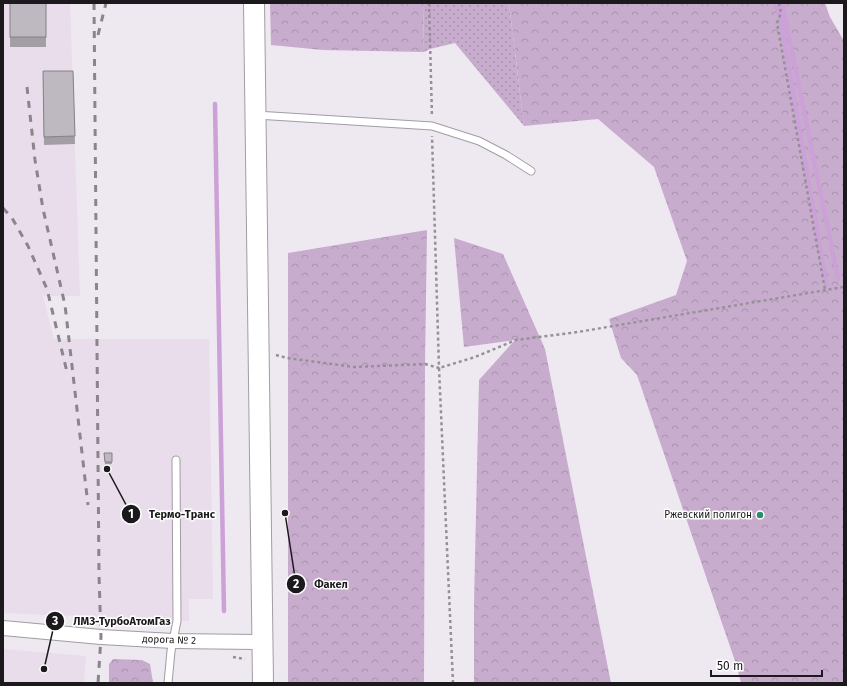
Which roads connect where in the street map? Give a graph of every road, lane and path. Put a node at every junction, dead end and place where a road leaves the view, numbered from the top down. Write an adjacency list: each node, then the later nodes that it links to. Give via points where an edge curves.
1 (254, 3): 4 (main road)
2 (429, 3): 5 (path)
3 (778, 3): 8 (path, via 781,13 777,23)
4 (256, 115): 5 (lane); 9 (main road)
5 (432, 126): 6 (lane, via 479,141); 10 (path)
6 (531, 171)
7 (844, 287): 8 (path)
8 (825, 290): 10 (path, via 578,332 516,340)
9 (258, 349): 10 (path, via 287,358 354,367 424,364); 14 (main road)
10 (439, 368): 17 (path)
11 (176, 460): 13 (lane, via 177,621)
12 (3, 628): 13 (street, дорога № 2, via 101,638)
13 (173, 641): 14 (street, дорога № 2); 15 (lane)
14 (263, 642): 16 (main road)
15 (168, 683)
16 (263, 683)
17 (453, 683)

